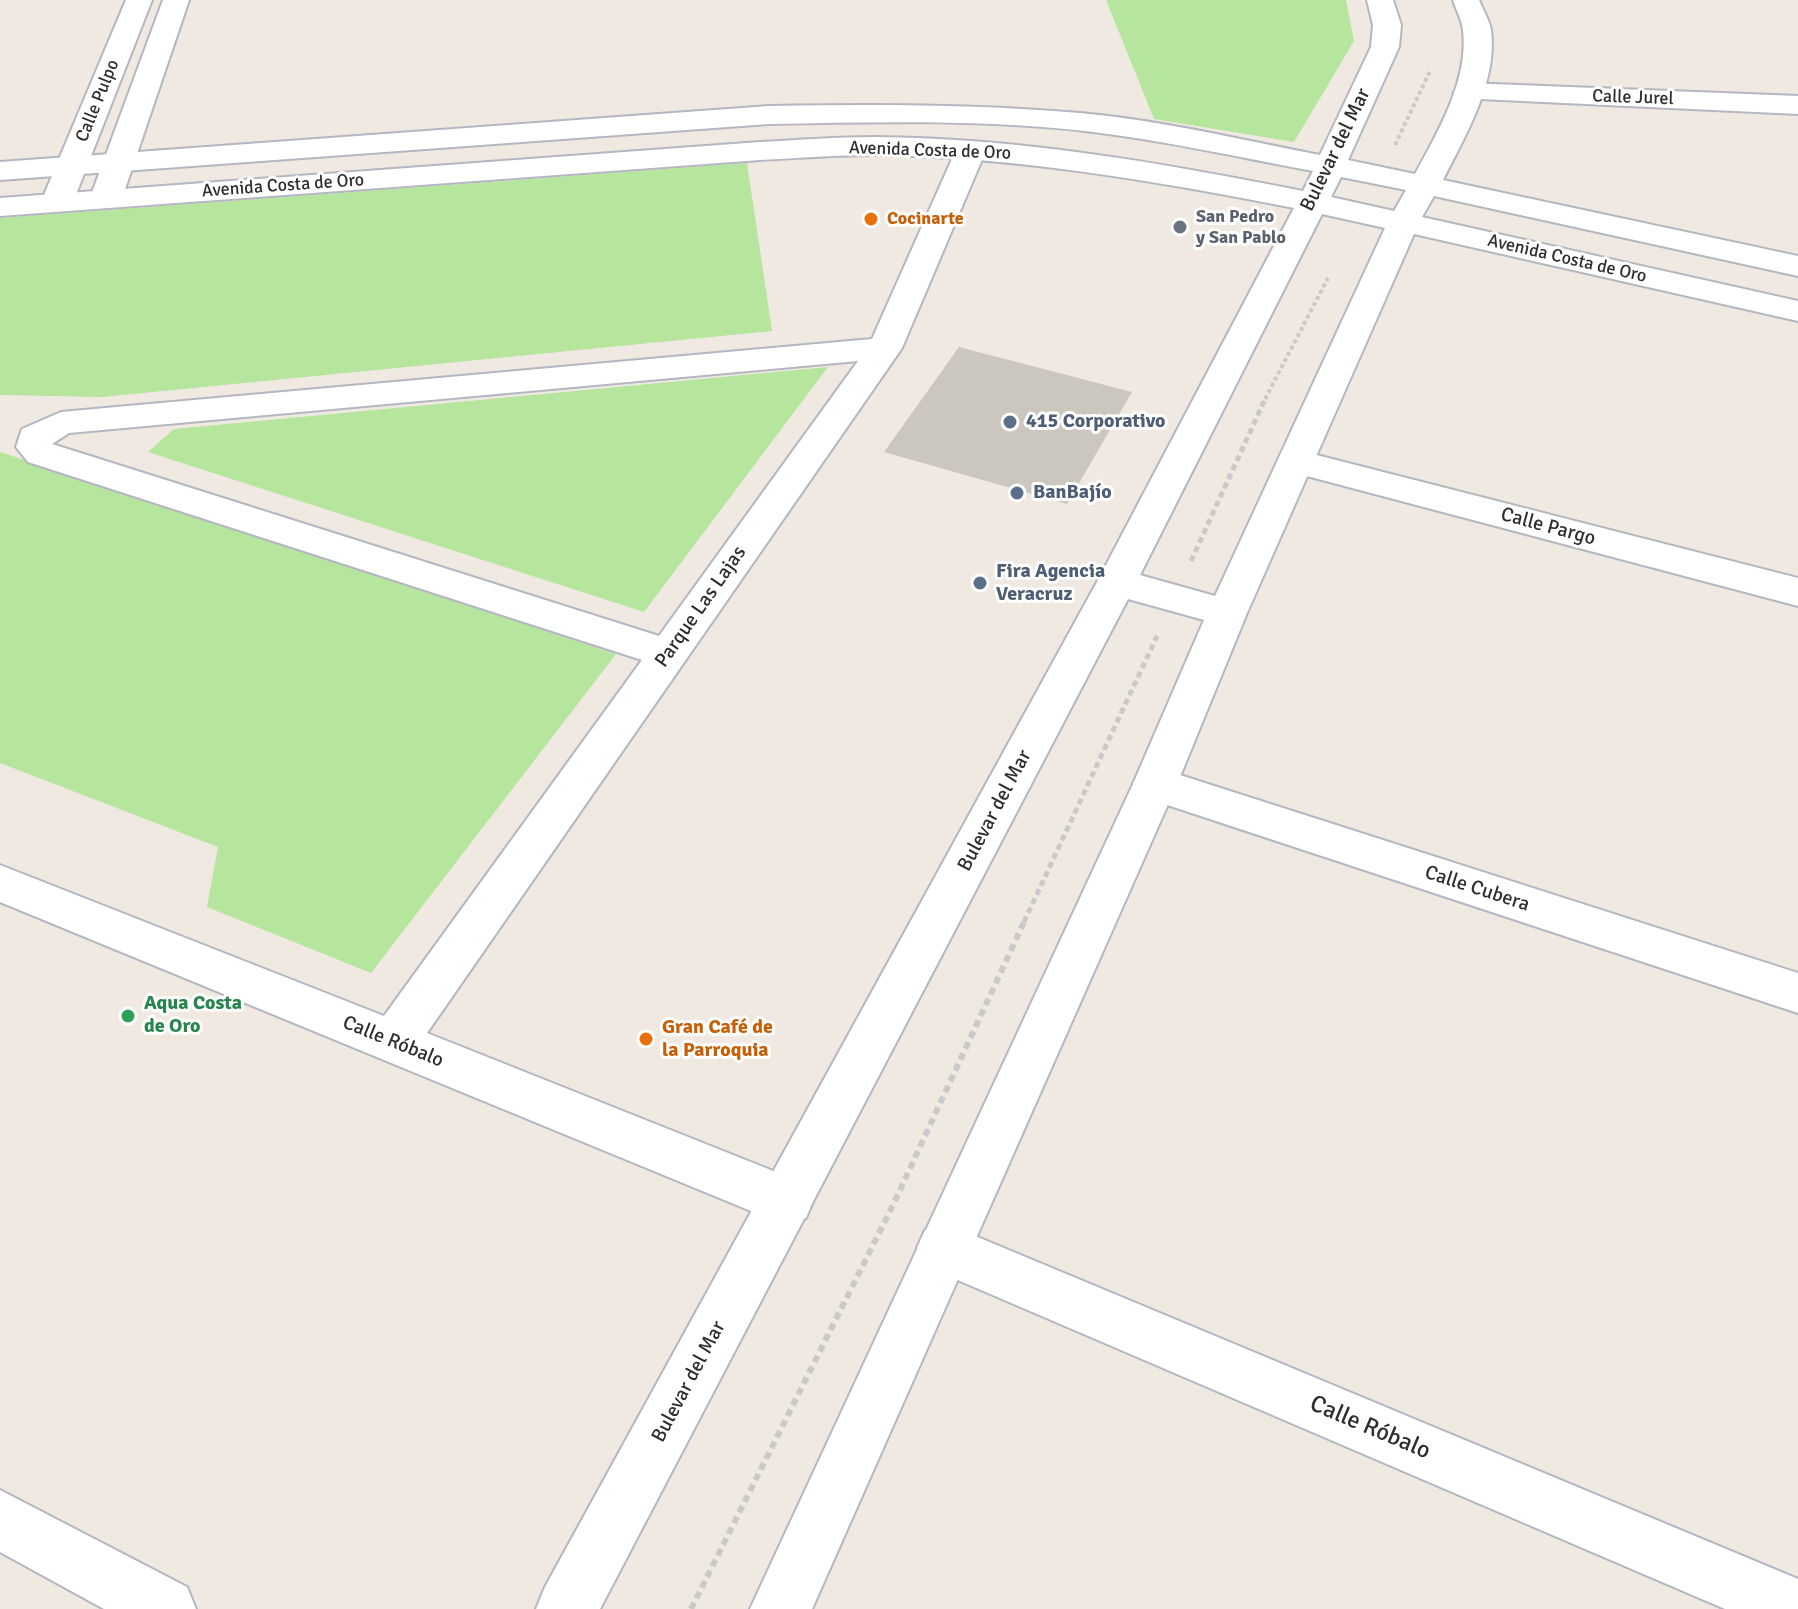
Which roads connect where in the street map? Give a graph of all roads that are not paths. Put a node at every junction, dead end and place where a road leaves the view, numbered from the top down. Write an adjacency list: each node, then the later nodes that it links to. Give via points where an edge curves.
1 (139, 0): 9 (street, Calle Pulpo)
2 (176, 0): 8 (street, Calle Pulpo)
3 (1380, 0): 11 (street, Bulevar del Mar, via 1387,25 1385,47)
4 (1466, 0): 5 (street, via 1477,28 1478,56)
5 (1468, 92): 6 (street, Calle Jurel); 14 (street)
6 (1798, 105)
7 (971, 150): 11 (street, Avenida Costa de Oro); 12 (street, Avenida Costa de Oro, via 874,146 774,151); 18 (street, Parque Las Lajas)
8 (119, 161): 9 (street, Avenida Costa de Oro); 11 (street, Avenida Costa de Oro, via 769,115 885,113 1143,130); 12 (street, Calle Pulpo)
9 (72, 165): 10 (street, Avenida Costa de Oro); 13 (street, Calle Pulpo)
10 (0, 171)
11 (1321, 184): 14 (street, Avenida Costa de Oro, via 1362,213); 14 (street, Avenida Costa de Oro, via 1384,176); 20 (street, Bulevar del Mar)
12 (106, 198): 13 (street, Avenida Costa de Oro)
13 (57, 202): 15 (street, Avenida Costa de Oro)
14 (1415, 204): 16 (street, Avenida Costa de Oro); 17 (street, Avenida Costa de Oro); 19 (street)
15 (0, 207)
16 (1798, 266)
17 (1798, 311)
18 (885, 348): 23 (street, Parque Las Lajas); 23 (street, via 61,423 35,437 34,447 41,454)
19 (1297, 462): 21 (street, Calle Pargo); 22 (street)
20 (1117, 582): 22 (street); 28 (street, Bulevar del Mar)
21 (1798, 592)
22 (1227, 613): 24 (street)
23 (668, 653): 27 (street, Parque Las Lajas)
24 (1155, 784): 26 (street, Calle Cubera); 29 (street)
25 (0, 883): 27 (street, Calle Róbalo)
26 (1798, 993)
27 (393, 1042): 28 (street, Calle Róbalo)
28 (787, 1201): 32 (street, Bulevar del Mar)
29 (944, 1248): 33 (street); 34 (street, Calle Róbalo)
30 (0, 1520): 31 (street)
31 (165, 1609)
32 (567, 1609)
33 (781, 1609)
34 (1797, 1609)

